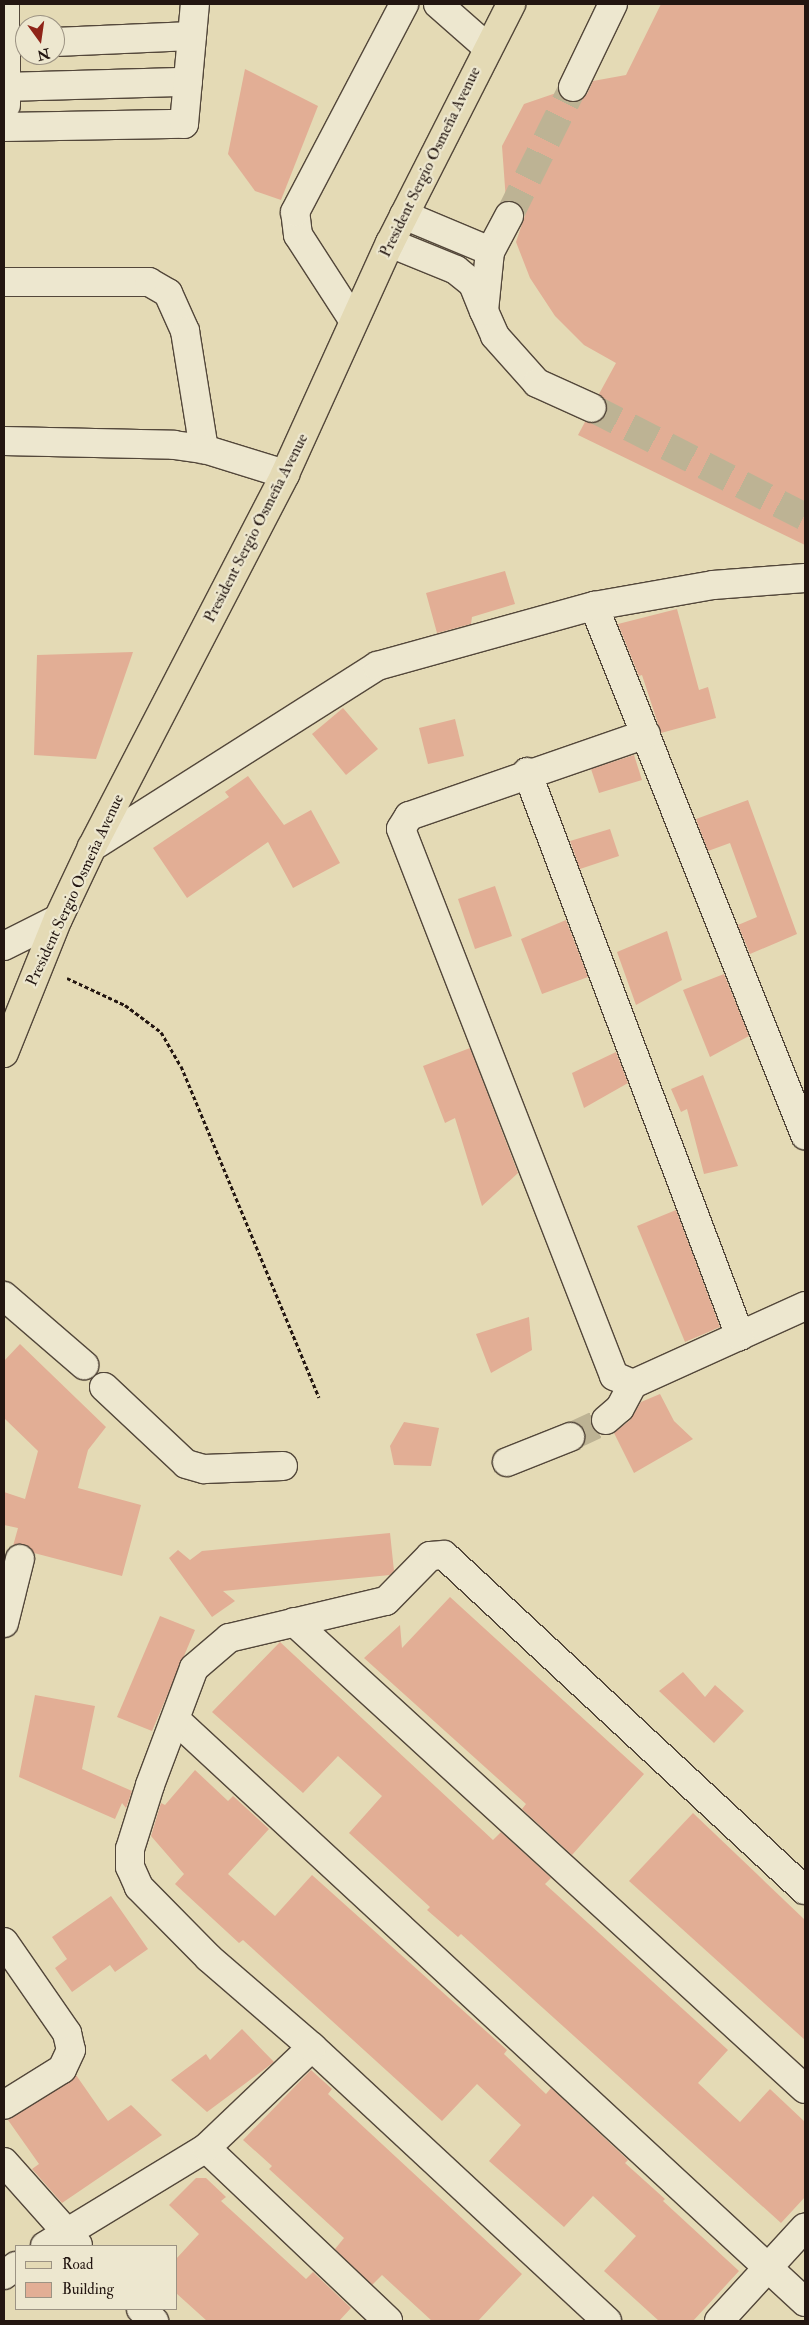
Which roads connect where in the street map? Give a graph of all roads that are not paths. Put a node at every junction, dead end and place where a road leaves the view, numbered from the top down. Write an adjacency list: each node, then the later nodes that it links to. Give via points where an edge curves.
1 (5, 4): 9 (street)
2 (195, 4): 7 (street)
3 (404, 4): 21 (street, via 295,212 298,235)
4 (438, 4): 10 (street)
5 (511, 4): 10 (main road, President Sergio Osmeña Avenue)
6 (613, 4): 13 (street)
7 (192, 36): 8 (street); 11 (street)
8 (65, 42)
9 (11, 43): 12 (street)
10 (487, 47): 15 (main road, President Sergio Osmeña Avenue)
11 (188, 82): 12 (street); 14 (street, via 184,124)
12 (5, 87): 14 (street)
13 (573, 87)
14 (5, 126)
15 (404, 215): 17 (main road, President Sergio Osmeña Avenue); 18 (street)
16 (509, 216): 18 (street)
17 (390, 243): 20 (street, via 456,270 473,284); 21 (main road, President Sergio Osmeña Avenue)
18 (490, 251): 20 (street)
19 (4, 282): 24 (street, via 149,282 168,293 185,331)
20 (484, 311): 22 (street, via 495,336 537,383)
21 (353, 320): 25 (main road, President Sergio Osmeña Avenue)
22 (592, 408)
23 (4, 441): 24 (street)
24 (204, 449): 25 (street)
25 (285, 474): 30 (main road, President Sergio Osmeña Avenue)
26 (805, 578): 27 (street, via 714,585)
27 (594, 606): 28 (street); 30 (street, via 377,666)
28 (646, 734): 29 (street); 34 (street)
29 (527, 772): 37 (street); 39 (street, via 409,816 401,829 614,1376)
30 (92, 848): 31 (main road, President Sergio Osmeña Avenue)
31 (58, 919): 32 (street); 33 (main road, President Sergio Osmeña Avenue)
32 (4, 946)
33 (4, 1053)
34 (805, 1135)
35 (4, 1296): 38 (street)
36 (805, 1306): 37 (street)
37 (740, 1336): 39 (street)
38 (84, 1365)
39 (633, 1384): 41 (street, via 620,1408)
40 (104, 1387): 44 (street, via 186,1464 204,1469)
41 (606, 1420)
42 (570, 1437): 43 (street)
43 (508, 1462)
44 (283, 1466)
45 (20, 1559): 46 (street)
46 (4, 1622)
47 (294, 1622): 48 (street, via 229,1638 194,1668); 49 (street, via 386,1601 430,1556 444,1555); 52 (street)
48 (176, 1720): 51 (street, via 150,1785 130,1849 130,1867 139,1887 209,1958); 58 (street)
49 (805, 1890)
50 (4, 1942): 53 (street, via 67,2033 70,2050 62,2069)
51 (312, 2047): 54 (street); 65 (street)
52 (805, 2089)
53 (4, 2105)
54 (206, 2148): 57 (street); 64 (street)
55 (4, 2162): 57 (street)
56 (805, 2227): 58 (street)
57 (63, 2242)
58 (766, 2266): 61 (street); 66 (street)
59 (15, 2267): 60 (street)
60 (4, 2275)
61 (805, 2302)
62 (142, 2310): 63 (street)
63 (154, 2321)
64 (388, 2321)
65 (607, 2321)
66 (719, 2321)

